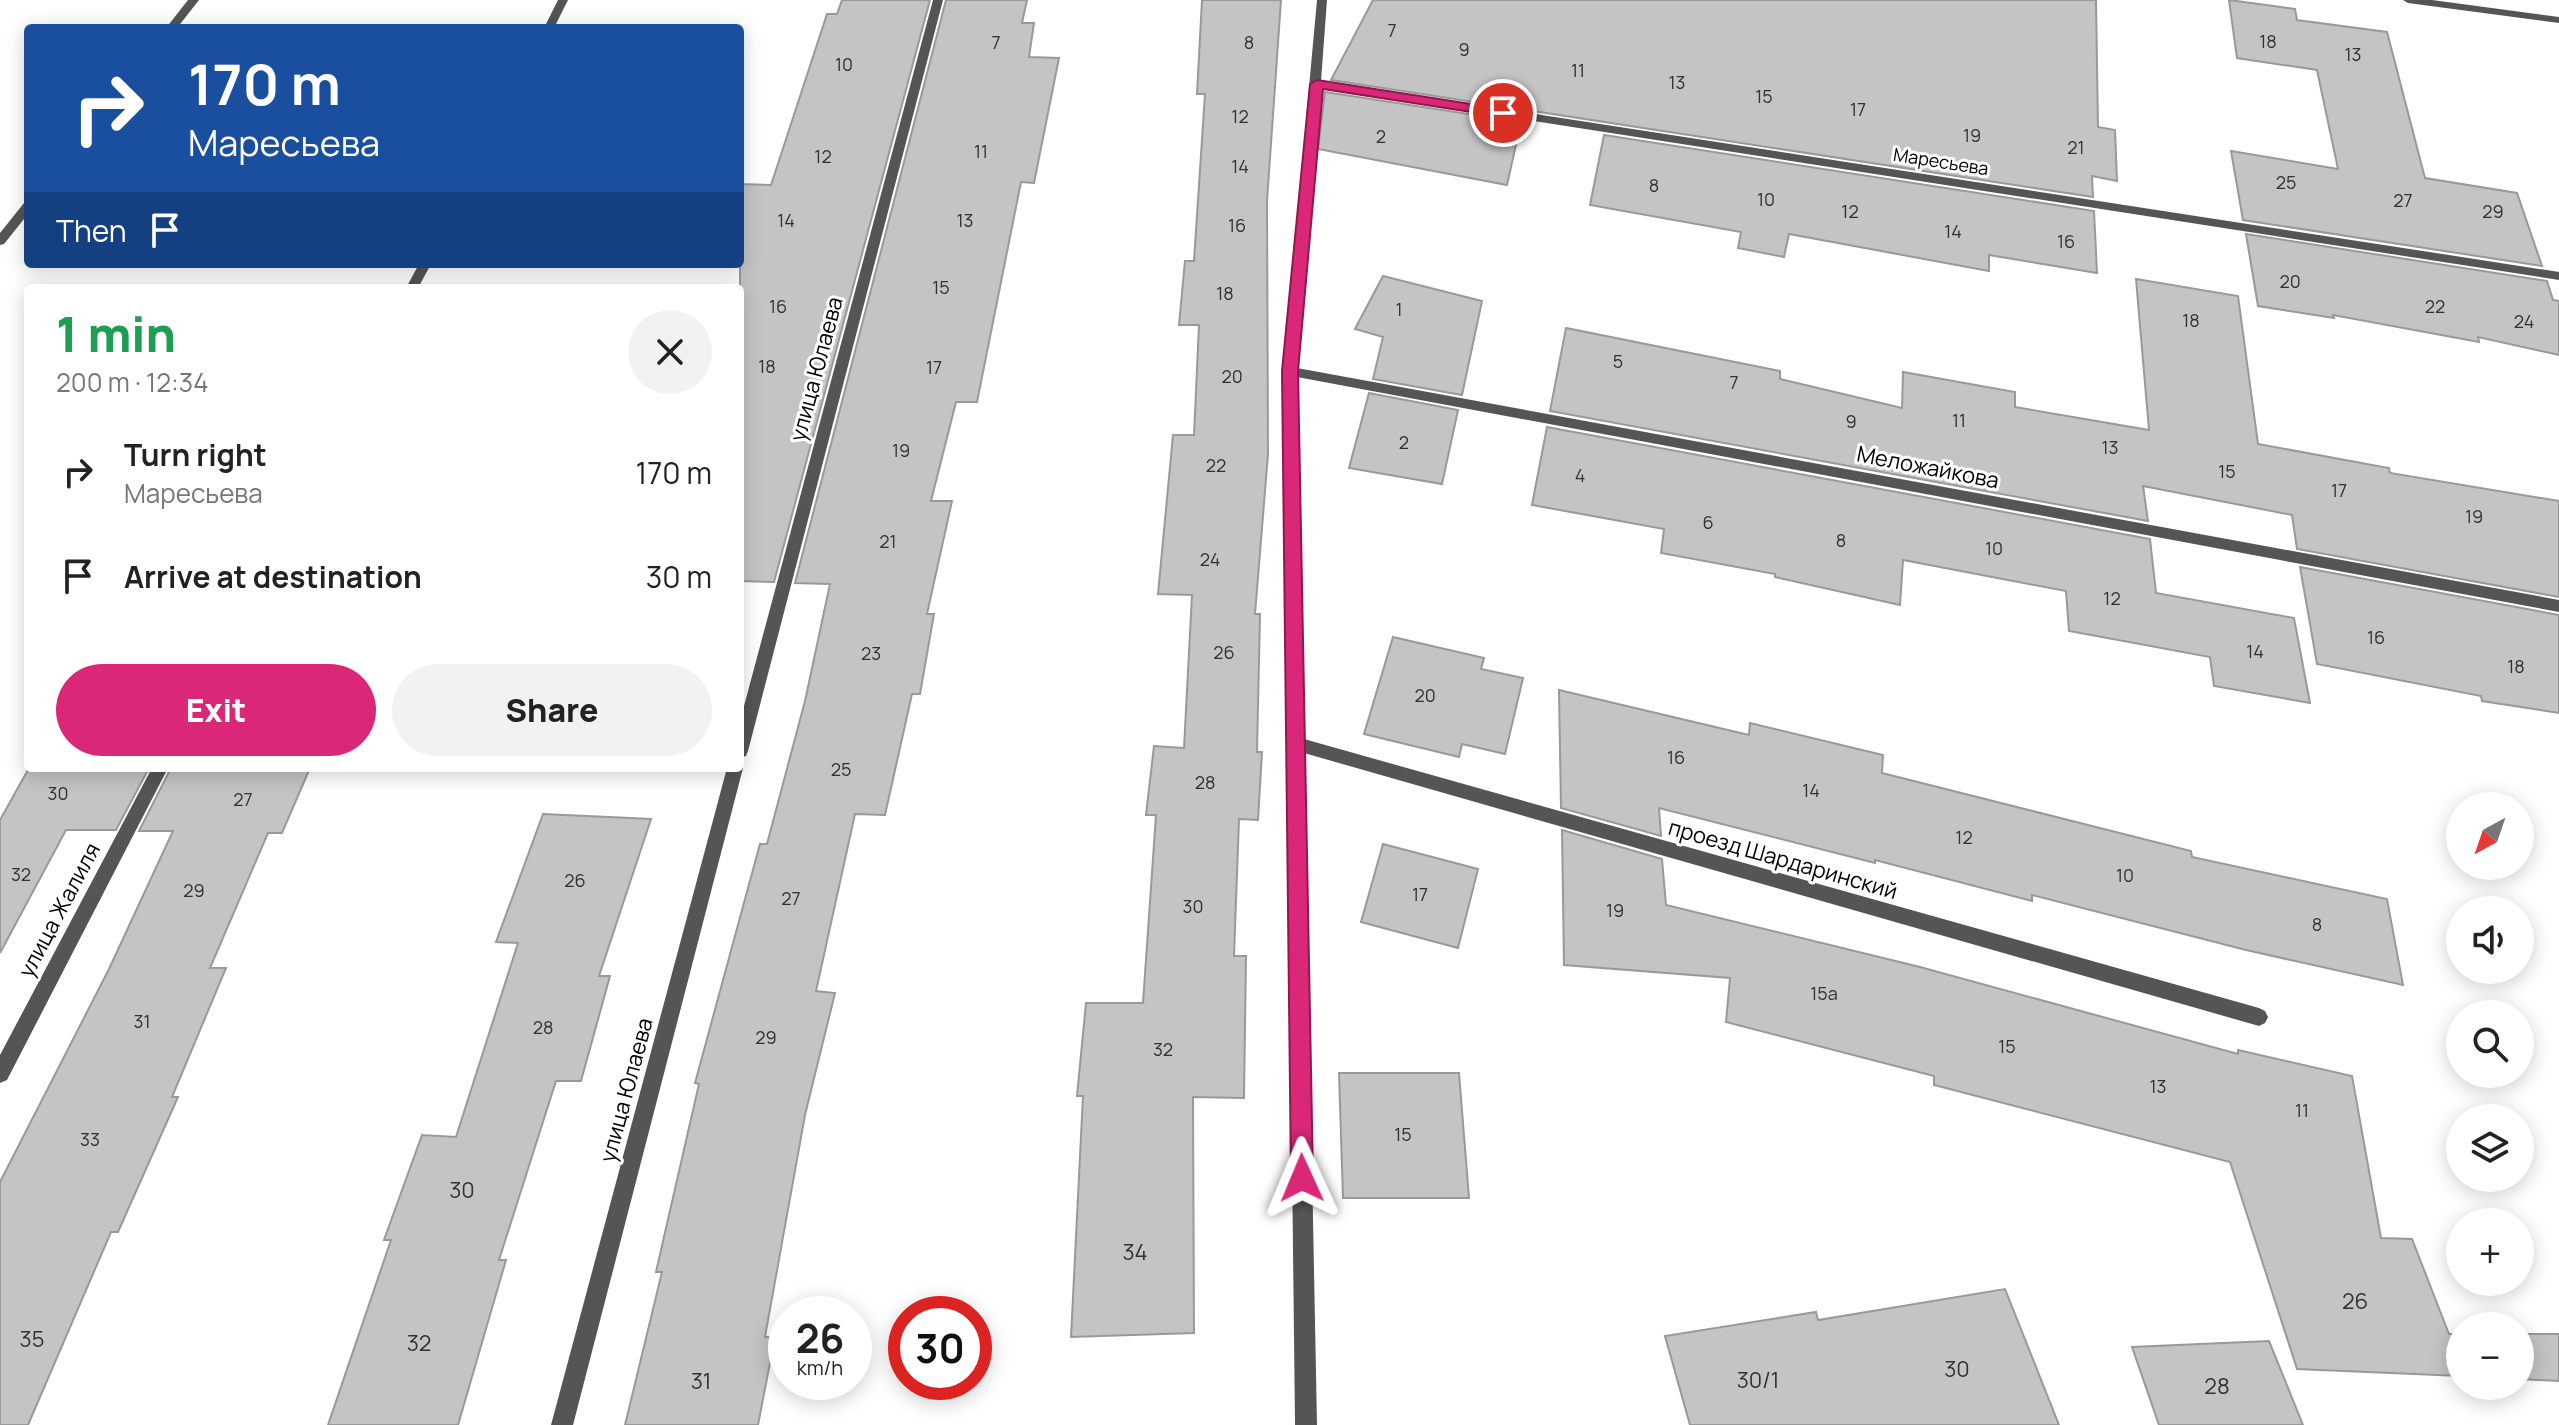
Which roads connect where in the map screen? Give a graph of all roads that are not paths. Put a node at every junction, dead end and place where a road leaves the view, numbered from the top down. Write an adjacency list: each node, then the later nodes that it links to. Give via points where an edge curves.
1 (194, 0): 7 (street)
2 (563, 0): 8 (street)
3 (938, 0): 15 (street, улица Юлаева)
4 (1322, 0): 9 (street)
5 (2408, 0): 6 (street)
6 (2559, 20)
7 (174, 24)
8 (551, 24)
9 (1317, 84): 12 (street, Маресьева); 13 (street)
10 (24, 211): 11 (street)
11 (0, 241)
12 (2559, 276)
13 (1290, 371): 14 (street, Меложайкова); 16 (street)
14 (2559, 606)
15 (744, 736)
16 (1296, 744): 19 (street, проезд Шардаринский); 22 (street)
17 (158, 772): 20 (street, улица Жалиля)
18 (734, 772): 21 (street, улица Юлаева)
19 (2259, 1017)
20 (0, 1074)
21 (562, 1425)
22 (1306, 1425)

